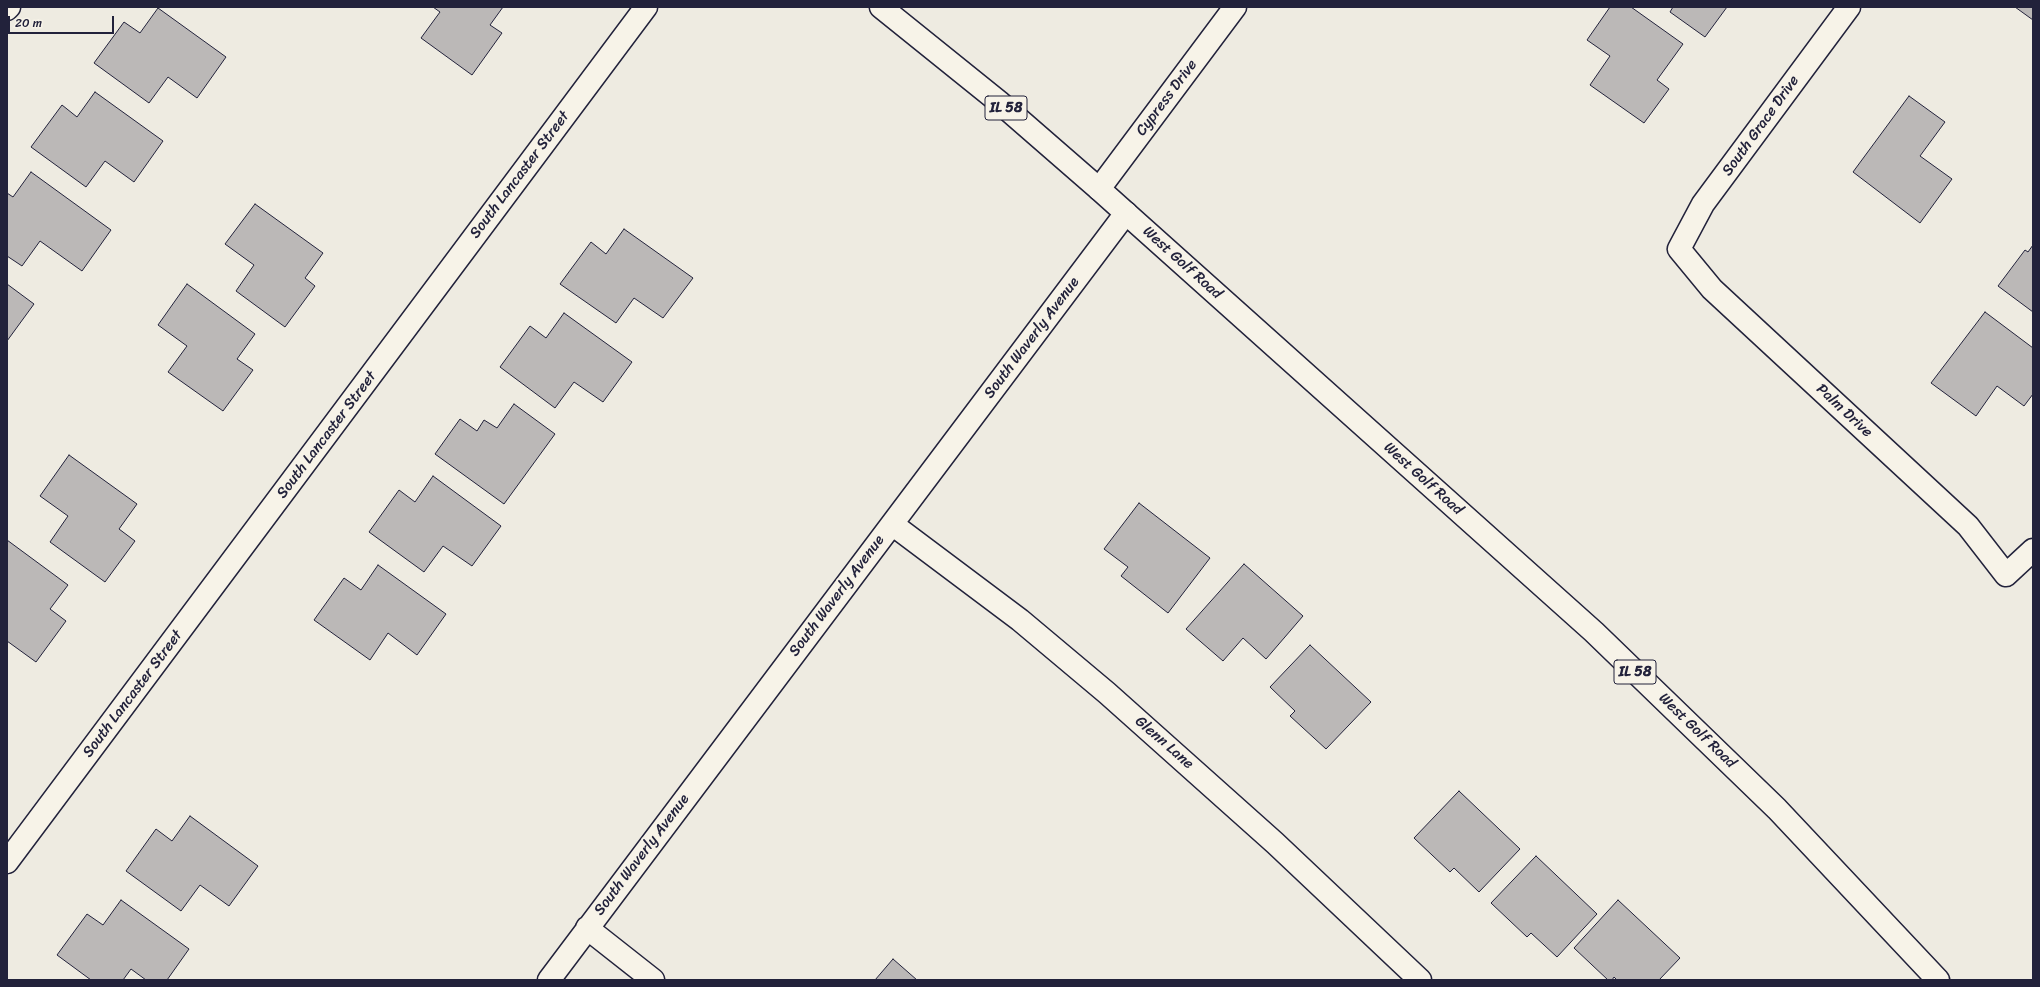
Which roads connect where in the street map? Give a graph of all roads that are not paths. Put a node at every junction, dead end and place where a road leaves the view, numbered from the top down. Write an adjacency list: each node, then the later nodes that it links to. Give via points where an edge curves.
1 (646, 7): 10 (street, South Lancaster Street)
2 (881, 7): 5 (street, West Golf Road / IL 58)
3 (1235, 7): 5 (street, Cypress Drive)
4 (1849, 7): 7 (street, South Grace Drive, via 1703,204)
5 (1100, 188): 6 (street, West Golf Road / IL 58)
6 (1126, 213): 8 (street, South Waverly Avenue); 15 (street, West Golf Road / IL 58, via 1594,632 1777,810)
7 (1679, 249): 9 (street, Palm Drive, via 1712,289 1968,526 2006,575)
8 (892, 524): 11 (street, South Waverly Avenue); 14 (street, Glenn Lane, via 1020,620 1107,693 1259,828)
9 (2033, 550)
10 (7, 862)
11 (587, 928): 12 (street, South Waverly Avenue); 13 (street)
12 (549, 980)
13 (653, 980)
14 (1420, 980)
15 (1938, 980)

